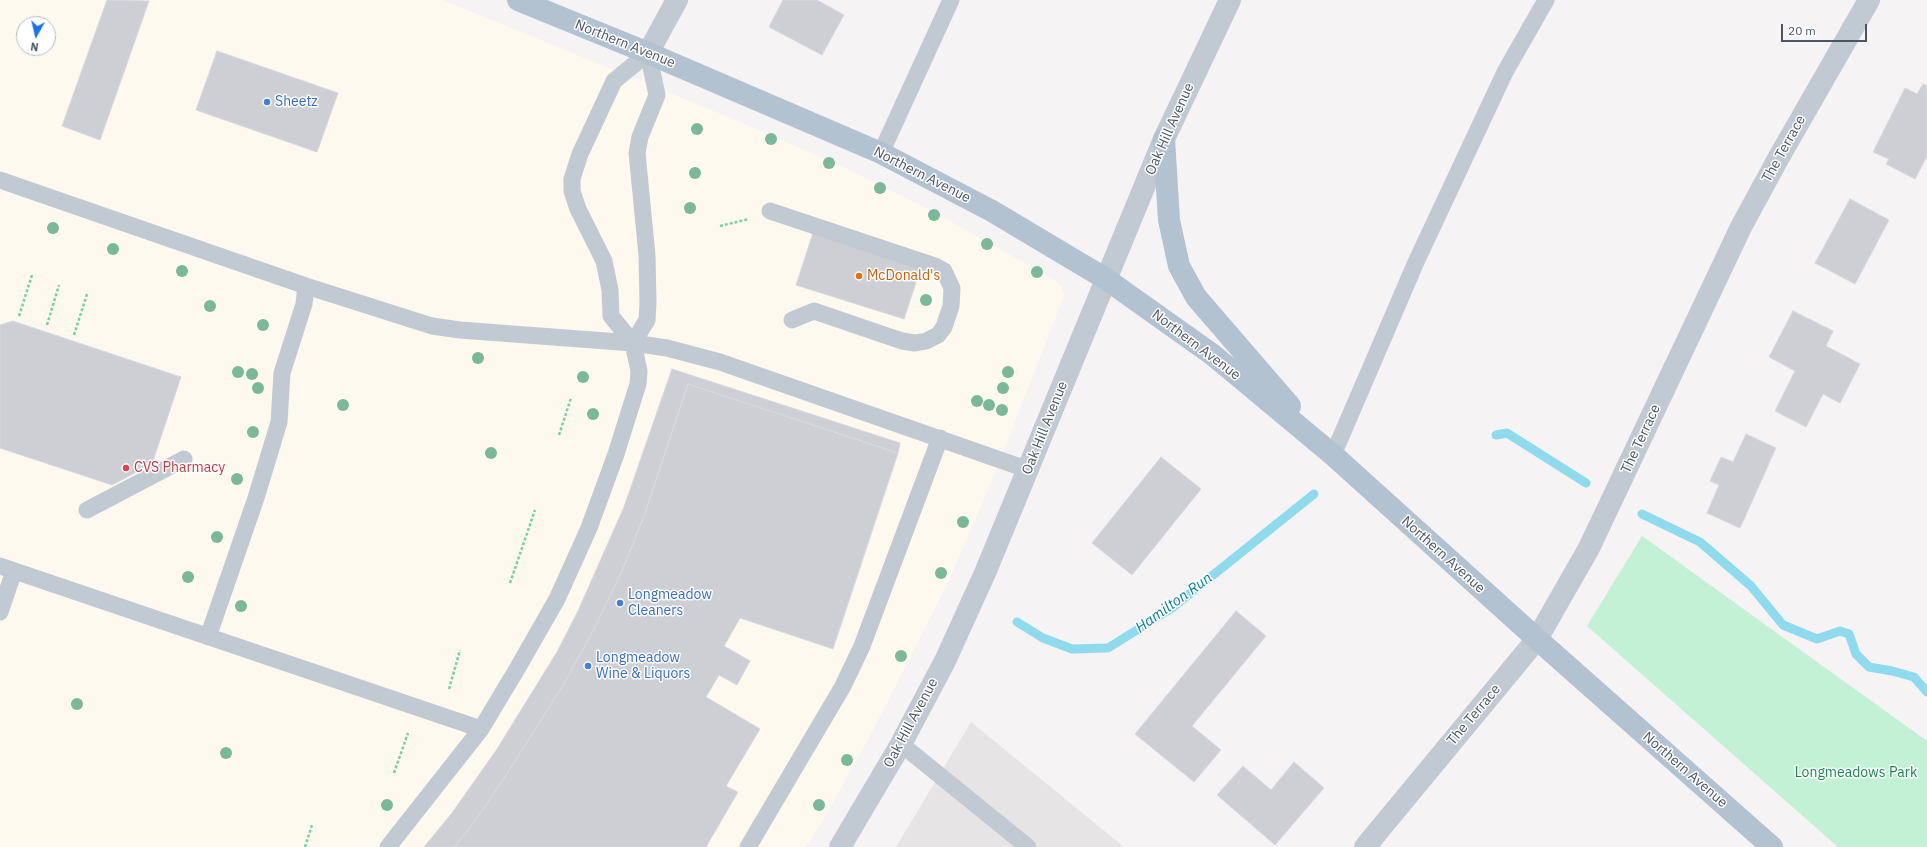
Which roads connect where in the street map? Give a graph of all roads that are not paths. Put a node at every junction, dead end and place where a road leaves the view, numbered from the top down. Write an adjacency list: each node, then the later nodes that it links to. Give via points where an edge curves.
1 (518, 0): 7 (main road, Northern Avenue)
2 (678, 0): 7 (street)
3 (951, 0): 9 (lane)
4 (1230, 0): 8 (street, Oak Hill Avenue)
5 (1546, 0): 17 (lane, via 1505,72 1416,262)
6 (1869, 0): 24 (street, The Terrace, via 1741,227 1589,548)
7 (648, 53): 9 (main road, Northern Avenue); 15 (lane, via 657,95 640,137 637,153 647,255 648,304 647,320); 15 (lane, via 614,81 580,154 572,179 572,191 578,209 604,261 610,290 611,316)
8 (1164, 139): 12 (street, Oak Hill Avenue); 17 (main road, via 1169,220 1179,266 1196,297)
9 (880, 153): 12 (main road, Northern Avenue, via 992,211)
10 (0, 180): 13 (lane)
11 (770, 211): 14 (lane, via 940,268 952,288 951,306 941,332 932,339 921,342 902,341 814,311)
12 (1106, 279): 17 (main road, Northern Avenue, via 1213,355); 19 (street, Oak Hill Avenue)
13 (306, 286): 15 (lane, via 443,328); 23 (lane, via 304,304 282,373 280,422)
14 (792, 320)
15 (634, 343): 16 (lane, via 667,348 720,362); 25 (lane, via 639,371 638,384 589,528 557,599)
16 (940, 438): 19 (lane); 28 (lane, via 862,646 842,686)
17 (1333, 455): 24 (main road, Northern Avenue)
18 (184, 459): 20 (lane)
19 (1029, 470): 26 (street, Oak Hill Avenue, via 954,640)
20 (87, 510)
21 (7, 568): 22 (lane); 23 (lane)
22 (0, 612)
23 (208, 637): 25 (lane)
24 (1537, 639): 31 (street, The Terrace); 32 (main road, Northern Avenue)
25 (481, 729): 27 (lane)
26 (901, 744): 29 (street, Oak Hill Avenue); 30 (lane)
27 (388, 847)
28 (748, 847)
29 (840, 847)
30 (1028, 847)
31 (1365, 847)
32 (1772, 847)

